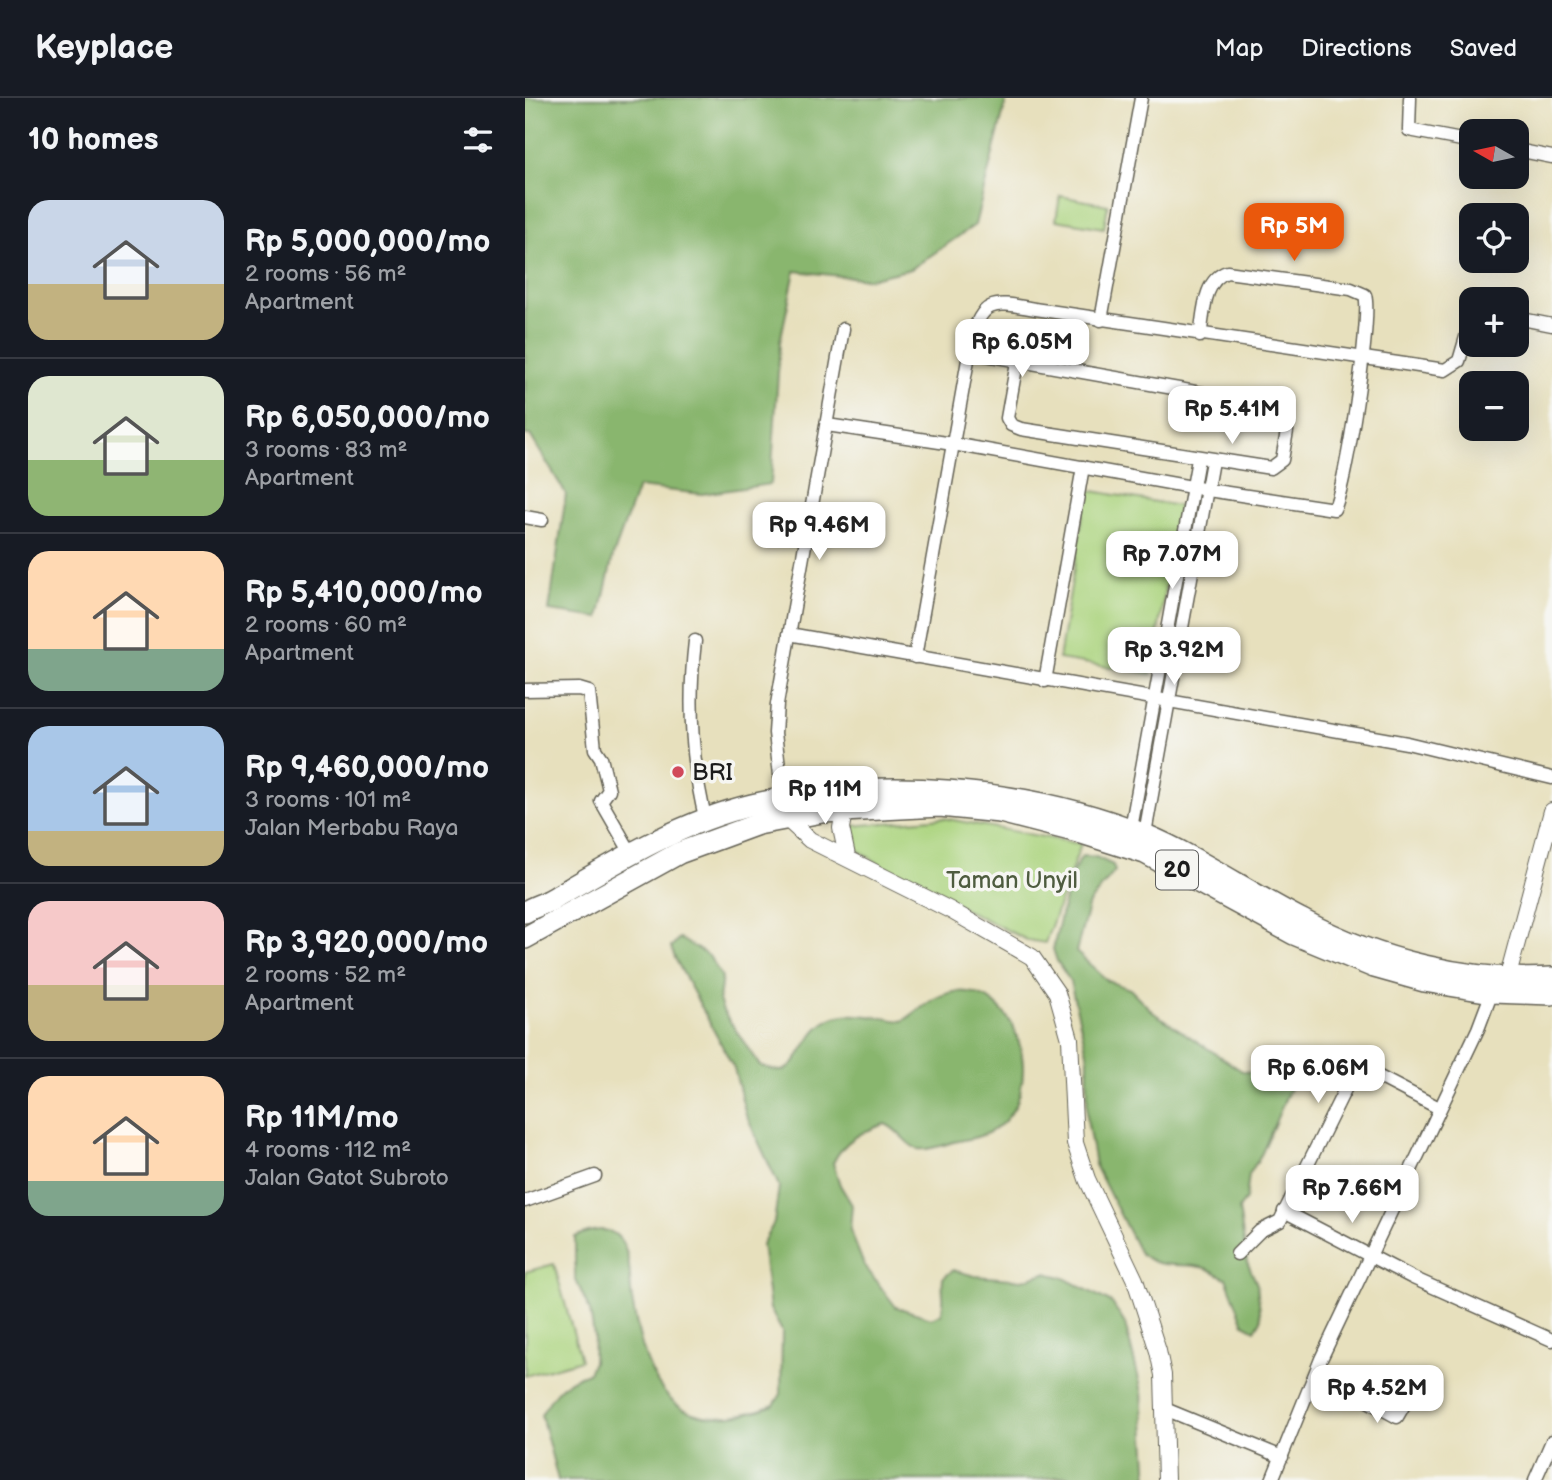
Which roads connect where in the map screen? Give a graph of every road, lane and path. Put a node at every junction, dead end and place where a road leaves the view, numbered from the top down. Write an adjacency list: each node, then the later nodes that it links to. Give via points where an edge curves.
1 (1141, 98): 6 (street)
2 (1410, 98): 3 (street, via 1409,130)
3 (1459, 140)
4 (1529, 152): 5 (street)
5 (1552, 157)
6 (1101, 320): 10 (street); 11 (street, via 994,305 982,310 975,321)
7 (1529, 321): 8 (street)
8 (1552, 326)
9 (843, 329): 15 (street)
10 (1200, 335): 12 (street); 12 (street, via 1213,280 1227,272 1243,273 1361,292 1367,300)
11 (969, 352): 14 (street); 16 (street)
12 (1361, 356): 13 (street, via 1451,369); 21 (street, via 1334,509)
13 (1460, 357)
14 (1017, 362): 17 (street, via 1007,418 1011,425); 18 (street, via 1275,406 1285,414 1287,431 1279,466)
15 (827, 425): 16 (street); 25 (street)
16 (953, 443): 19 (street); 28 (street)
17 (1198, 459): 18 (street); 20 (street)
18 (1212, 461): 21 (street)
19 (1083, 467): 20 (street); 29 (street)
20 (1192, 487): 21 (street); 24 (street)
21 (1207, 491): 26 (street)
22 (525, 517): 23 (street)
23 (542, 520)
24 (1167, 632): 26 (street); 31 (street)
25 (789, 634): 28 (street); 35 (street, via 776,716)
26 (1181, 635): 32 (street)
27 (695, 641): 39 (street, via 690,719)
28 (915, 657): 29 (street)
29 (1045, 681): 31 (street)
30 (525, 690): 41 (street, via 589,692 595,749 609,790 601,800)
31 (1154, 700): 32 (street); 40 (street)
32 (1168, 703): 33 (street, via 1406,743); 40 (street)
33 (1552, 778)
34 (861, 790): 35 (highway, 20); 36 (main road, via 846,799); 40 (highway, 20, via 958,790 1079,814)
35 (785, 809): 36 (highway, 20); 38 (highway, 20); 42 (main road, via 810,840)
36 (842, 810): 40 (highway, 20, via 940,806 1000,812); 42 (main road)
37 (1552, 811): 46 (main road)
38 (754, 815): 39 (highway, 20); 44 (highway, 20)
39 (706, 821): 41 (highway, 20)
40 (1135, 841): 46 (highway, 20, via 1322,948 1424,981)
41 (631, 853): 43 (highway, 20, via 543,905)
42 (847, 856): 57 (main road, via 1032,957 1057,993 1070,1039 1075,1143 1147,1313 1163,1375)
43 (526, 907)
44 (525, 938)
45 (1552, 978): 46 (highway, 20)
46 (1501, 987): 47 (highway, 20); 48 (street)
47 (1552, 995)
48 (1439, 1108): 51 (street, via 1364,1069 1355,1069); 52 (street)
49 (596, 1176): 50 (street)
50 (525, 1201)
51 (1284, 1211): 52 (street); 53 (street, via 1278,1223 1260,1231)
52 (1370, 1253): 54 (street, via 1486,1313); 55 (street)
53 (1237, 1254)
54 (1552, 1340)
55 (1316, 1373): 56 (street, via 1397,1417); 59 (street)
56 (1416, 1384)
57 (1165, 1409): 59 (street); 60 (main road)
58 (1552, 1441): 62 (street)
59 (1282, 1457): 61 (street)
60 (1166, 1480)
61 (1272, 1480)
62 (1535, 1480)

